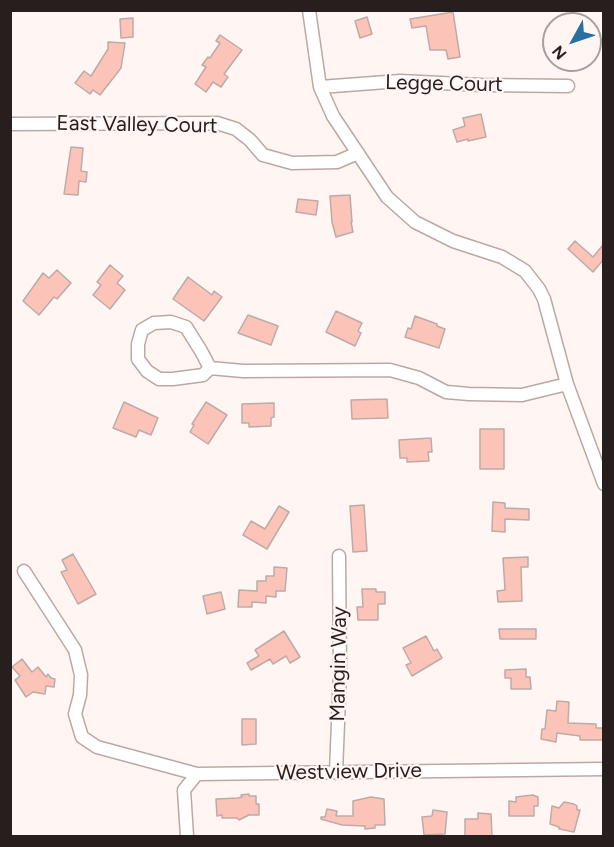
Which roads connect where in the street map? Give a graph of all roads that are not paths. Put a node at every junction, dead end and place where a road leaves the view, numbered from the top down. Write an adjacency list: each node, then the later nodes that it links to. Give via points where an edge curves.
1 (309, 10): 3 (street)
2 (568, 86): 3 (street, Legge Court, via 400,81)
3 (321, 87): 5 (street, via 333,116)
4 (10, 124): 5 (street, East Valley Court, via 217,123 236,129 263,155 292,163 337,162)
5 (358, 153): 7 (street, via 387,197 416,222 453,241 502,257 525,271 544,299)
6 (210, 368): 6 (street, via 186,327 171,322 154,323 142,330 138,359 159,378 203,375); 7 (street, via 390,370 419,378 446,392 469,394 522,395)
7 (567, 384): 8 (street)
8 (603, 484)
9 (339, 556): 12 (street, Mangin Way)
10 (24, 571): 13 (street, Westview Drive, via 75,650 81,675 75,714 81,737 98,747)
11 (603, 769): 12 (street, Westview Drive)
12 (336, 773): 13 (street, Westview Drive)
13 (197, 774): 14 (street, via 184,790)
14 (186, 837)

